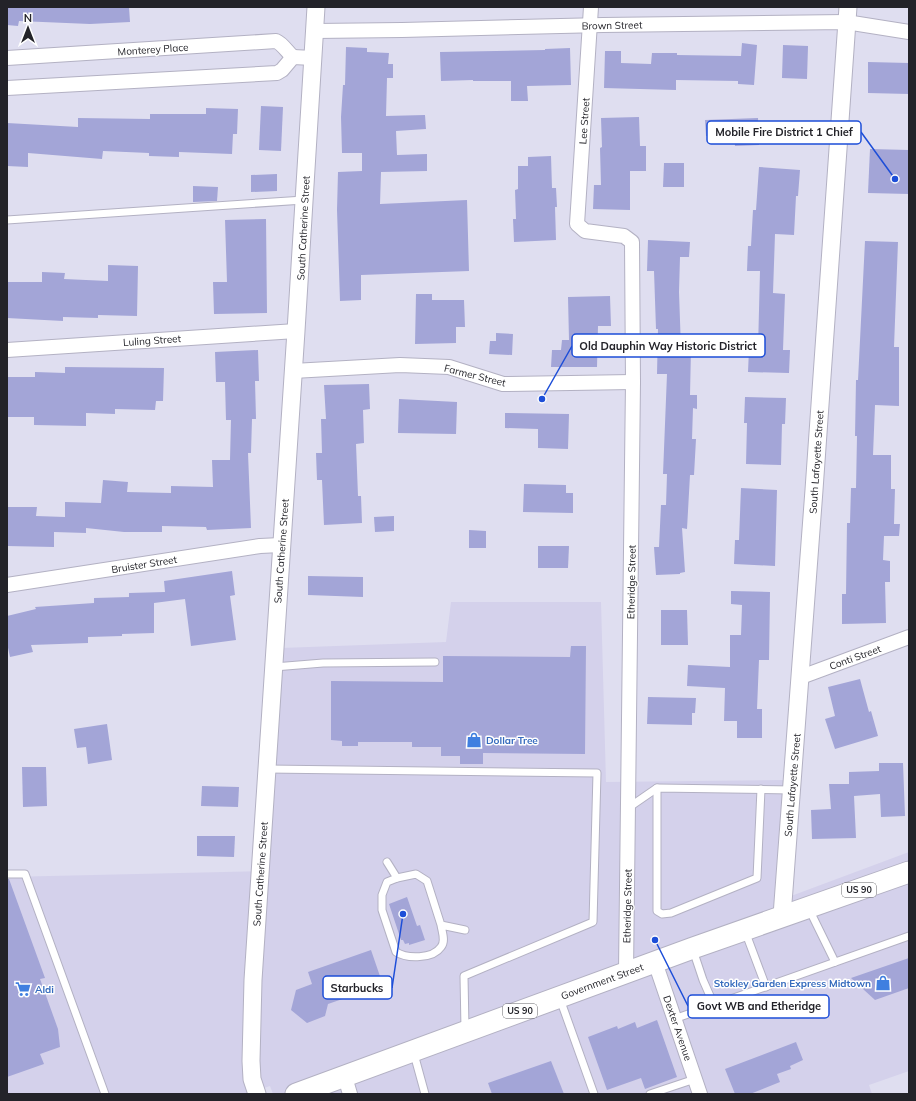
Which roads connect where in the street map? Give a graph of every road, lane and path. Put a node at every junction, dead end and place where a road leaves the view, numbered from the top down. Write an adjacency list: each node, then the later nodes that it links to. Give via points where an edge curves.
1 (316, 7): 5 (street, South Catherine Street)
2 (591, 7): 4 (street, Lee Street)
3 (847, 15): 4 (street, Brown Street); 6 (street, Brown Street); 23 (street, South Lafayette Street)
4 (590, 25): 5 (street, Brown Street); 13 (street, Lee Street, via 577,224)
5 (314, 31): 9 (street, South Catherine Street)
6 (909, 32)
7 (293, 57): 8 (street, Monterey Place, via 276,41); 9 (street); 10 (street, via 277,73)
8 (7, 58)
9 (313, 58): 11 (street, South Catherine Street)
10 (7, 88)
11 (304, 200): 12 (lane); 14 (street, South Catherine Street)
12 (7, 220)
13 (585, 231): 17 (street, Etheridge Street, via 624,236 632,242)
14 (296, 331): 15 (street, Luling Street); 16 (street, South Catherine Street)
15 (7, 350)
16 (293, 371): 17 (street, Farmer Street, via 400,364 449,367 503,384); 18 (street, South Catherine Street)
17 (633, 382): 28 (street, Etheridge Street)
18 (281, 545): 19 (street, Bruister Street, via 260,546); 22 (street, South Catherine Street)
19 (7, 585)
20 (909, 637): 23 (street, Conti Street)
21 (435, 662): 22 (lane, via 323,662)
22 (273, 667): 24 (street, South Catherine Street)
23 (801, 677): 27 (street, South Lafayette Street)
24 (267, 769): 47 (lane, via 596,773 593,922 464,976); 52 (street, South Catherine Street, via 253,980 251,1054 252,1079)
25 (657, 788): 26 (lane); 26 (lane, via 657,911 662,914 671,913 757,878); 28 (lane)
26 (761, 789): 27 (lane)
27 (792, 790): 34 (street, South Lafayette Street)
28 (628, 808): 42 (street, Etheridge Street)
29 (387, 862): 32 (lane)
30 (909, 872): 33 (main road, Government Street / US 90)
31 (7, 874): 51 (lane, via 25,874)
32 (397, 878): 35 (lane, via 416,874 427,881); 35 (lane, via 387,882 382,895 382,910 396,952 402,956 415,957 433,953 441,947 444,938)
33 (808, 907): 34 (main road, Government Street / US 90); 41 (lane)
34 (782, 916): 36 (main road, Government Street / US 90)
35 (441, 925): 37 (lane)
36 (745, 929): 39 (main road, Government Street / US 90); 43 (lane)
37 (465, 930)
38 (909, 936): 41 (lane)
39 (692, 948): 40 (main road, Government Street / US 90); 45 (lane)
40 (655, 962): 42 (main road, Government Street / US 90); 46 (street, Dexter Avenue)
41 (835, 962): 43 (lane)
42 (626, 972): 44 (main road, Government Street / US 90)
43 (766, 987): 45 (lane)
44 (559, 997): 47 (main road, Government Street / US 90); 55 (lane)
45 (714, 1005): 46 (lane)
46 (674, 1019): 49 (street, Dexter Avenue)
47 (466, 1032): 48 (main road, Government Street / US 90)
48 (413, 1052): 50 (main road, Government Street / US 90); 54 (lane)
49 (695, 1079): 56 (lane); 57 (street, Dexter Avenue)
50 (347, 1085): 53 (main road, Government Street / US 90)
51 (105, 1094)
52 (257, 1094)
53 (296, 1094)
54 (425, 1094)
55 (594, 1094)
56 (650, 1094)
57 (700, 1094)

